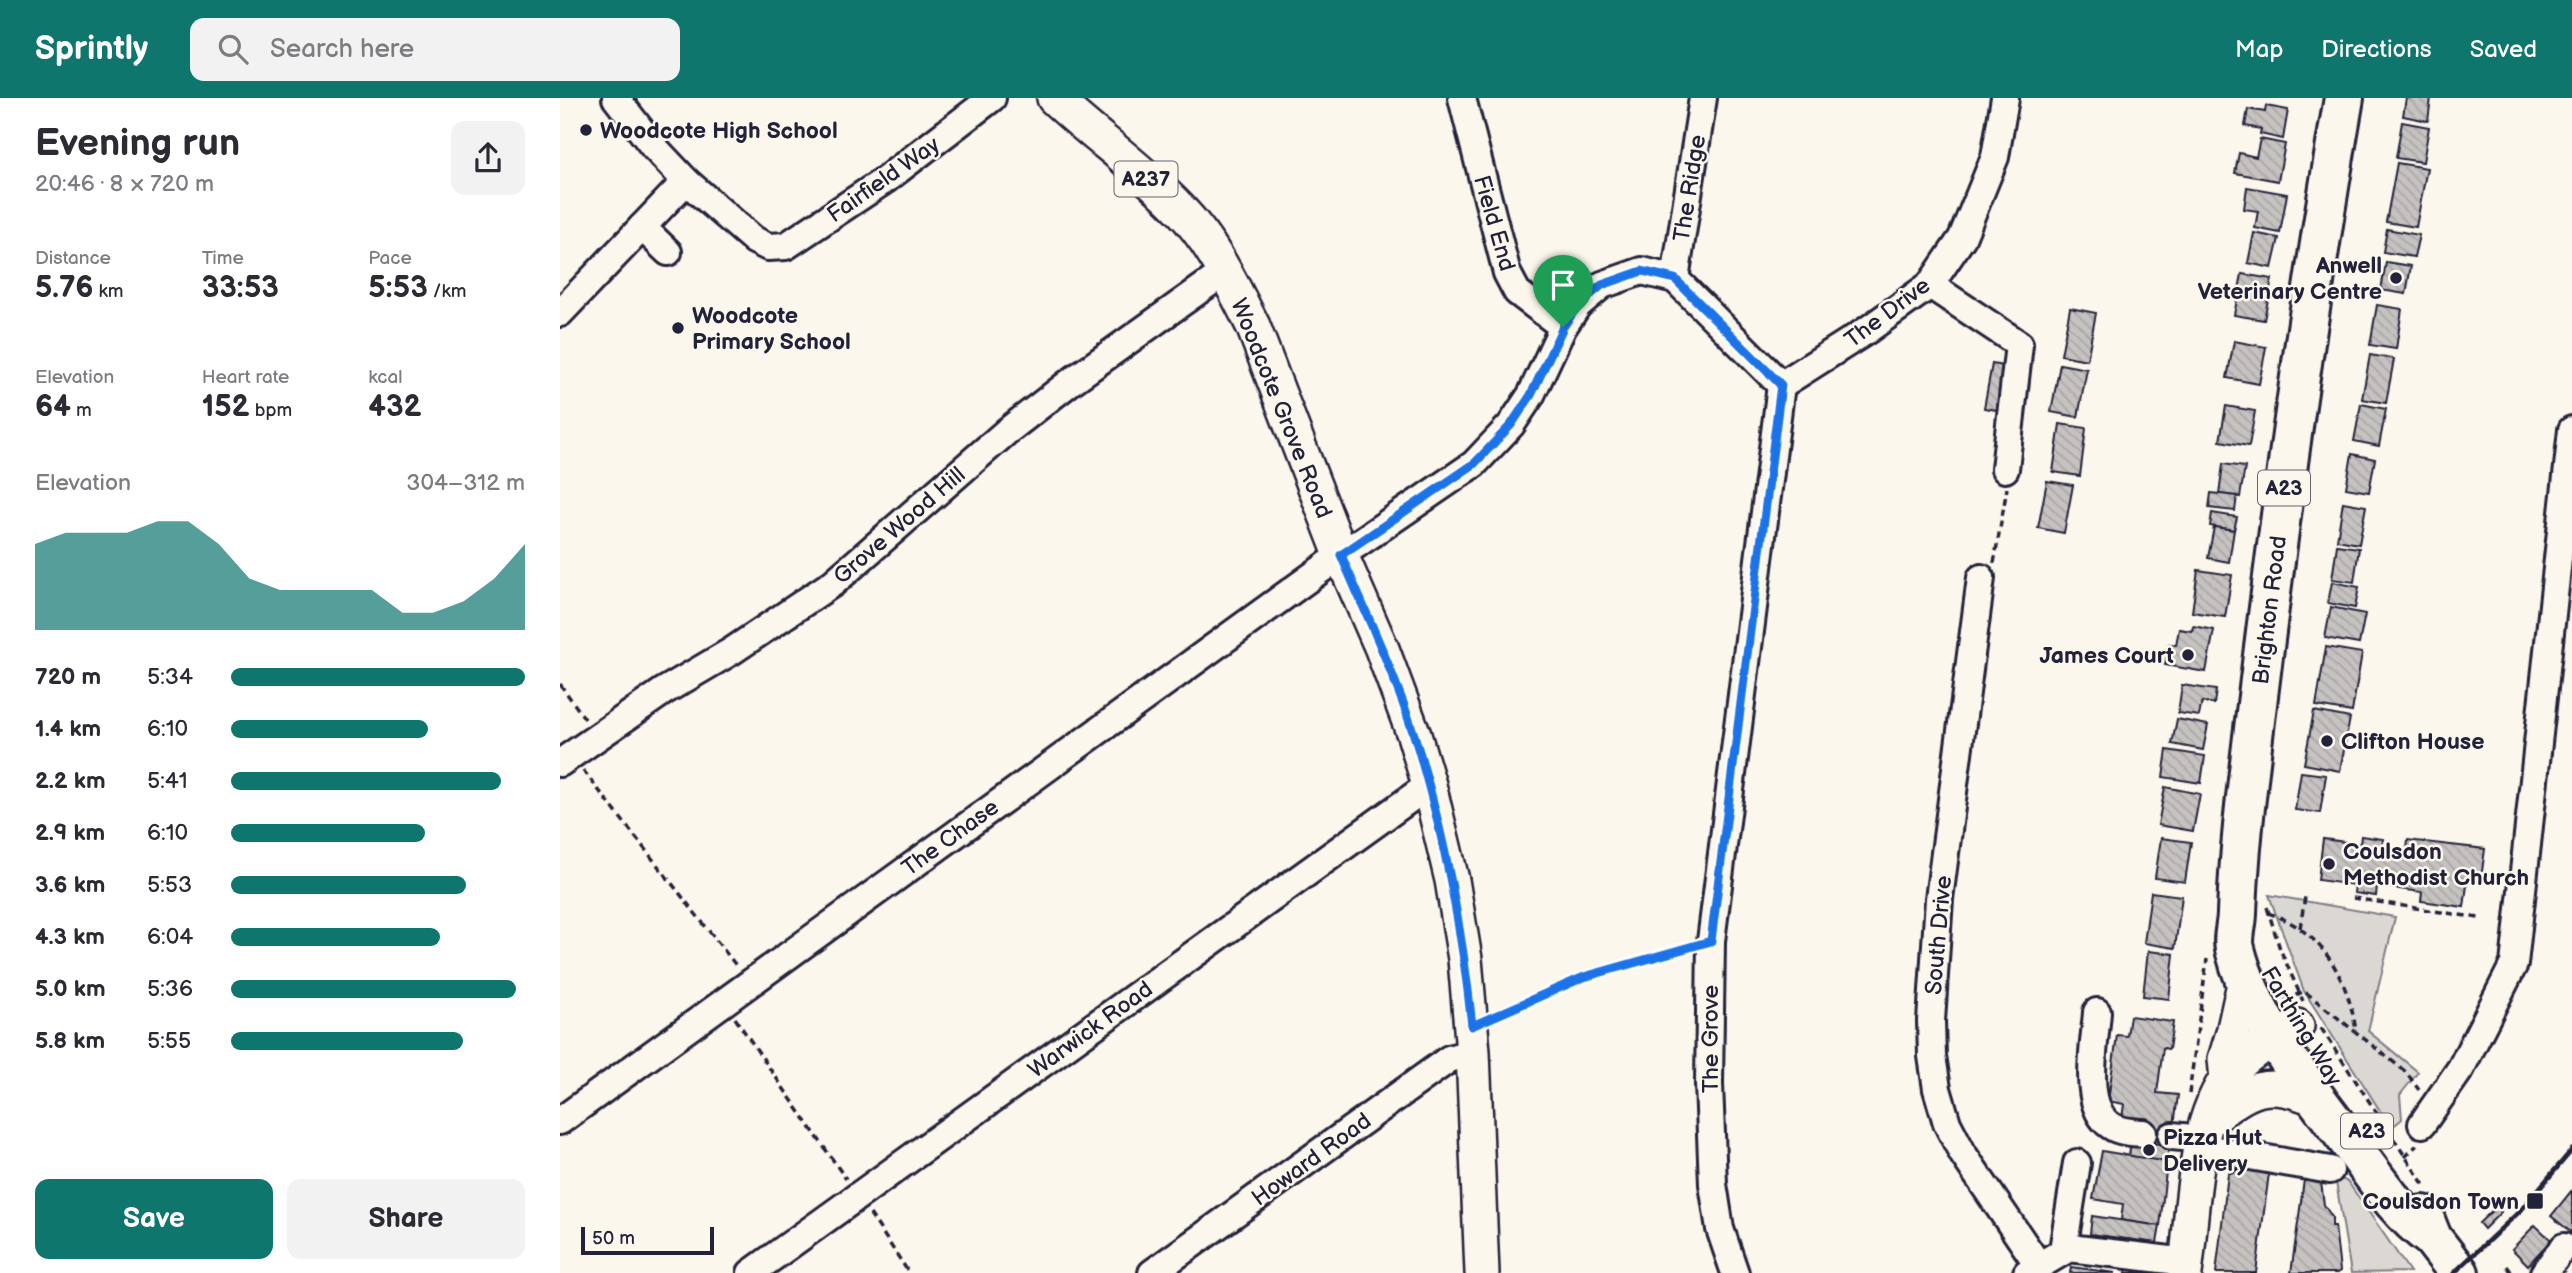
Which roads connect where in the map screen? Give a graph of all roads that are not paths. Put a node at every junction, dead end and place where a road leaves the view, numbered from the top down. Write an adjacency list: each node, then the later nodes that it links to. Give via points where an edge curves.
1 (616, 98): 8 (street)
2 (992, 98): 8 (street, Fairfield Way, via 885,180 786,246 768,247 754,240)
3 (1462, 98): 15 (street, Field End, via 1507,273 1517,292)
4 (1703, 98): 12 (street, The Ridge)
5 (2005, 98): 13 (street, The Drive, via 1995,157 1962,238)
6 (2344, 98): 23 (highway, Brighton Road / A23, via 2280,516 2242,826)
7 (1058, 99): 11 (main road, Woodcote Grove Road / A237, via 1179,208)
8 (686, 181): 9 (street)
9 (642, 227): 10 (street); 14 (street)
10 (668, 251)
11 (1226, 271): 19 (main road, Woodcote Grove Road / A237, via 1253,326); 21 (street, Grove Wood Hill, via 1006,432 833,583)
12 (1675, 279): 15 (street, The Chase, via 1642,271 1602,285 1578,305); 16 (street)
13 (1930, 285): 16 (street, The Drive); 18 (street, via 2019,344)
14 (560, 313)
15 (1563, 327): 19 (street, The Chase, via 1531,395 1511,425 1474,464)
16 (1781, 385): 44 (street, The Grove, via 1711,941 1713,1184 1720,1229)
17 (2572, 430): 30 (street, via 2514,964 2461,1068)
18 (2005, 469)
19 (1341, 555): 22 (main road, Woodcote Grove Road / A237, via 1382,649); 31 (street, The Chase)
20 (1981, 578): 40 (street, South Drive, via 1939,899 1932,1056 1947,1123)
21 (566, 759)
22 (1429, 785): 27 (main road, Woodcote Grove Road / A237, via 1452,880); 41 (street, Warwick Road)
23 (2257, 912): 24 (highway, Brighton Road / A23, via 2234,945); 26 (highway, Farthing Way / A23, via 2255,940 2269,977)
24 (2245, 979): 26 (highway, A23); 28 (main road, via 2225,1059)
25 (2097, 1012): 33 (street, via 2092,1090 2098,1111 2120,1131)
26 (2296, 1014): 28 (main road); 29 (highway, Farthing Way / A23); 36 (highway, Farthing Way / A23, via 2425,1218)
27 (1473, 1039): 42 (street, Howard Road); 43 (main road, Woodcote Grove Road / A237)
28 (2227, 1079): 32 (main road)
29 (2316, 1099): 32 (main road, via 2276,1087 2258,1088); 36 (highway, Farthing Way / A23, via 2385,1191 2415,1226)
30 (2427, 1107)
31 (560, 1121)
32 (2194, 1128): 35 (street); 39 (main road)
33 (2143, 1133)
34 (2077, 1163): 38 (street)
35 (2330, 1170)
36 (2432, 1238): 45 (highway, Farthing Way / A23)
37 (2564, 1247): 46 (street)
38 (2063, 1250): 39 (street, via 2080,1248); 40 (street)
39 (2186, 1267)
40 (2033, 1269)
41 (751, 1273)
42 (1152, 1273)
43 (1482, 1273)
44 (1735, 1273)
45 (2459, 1273)
46 (2544, 1273)

